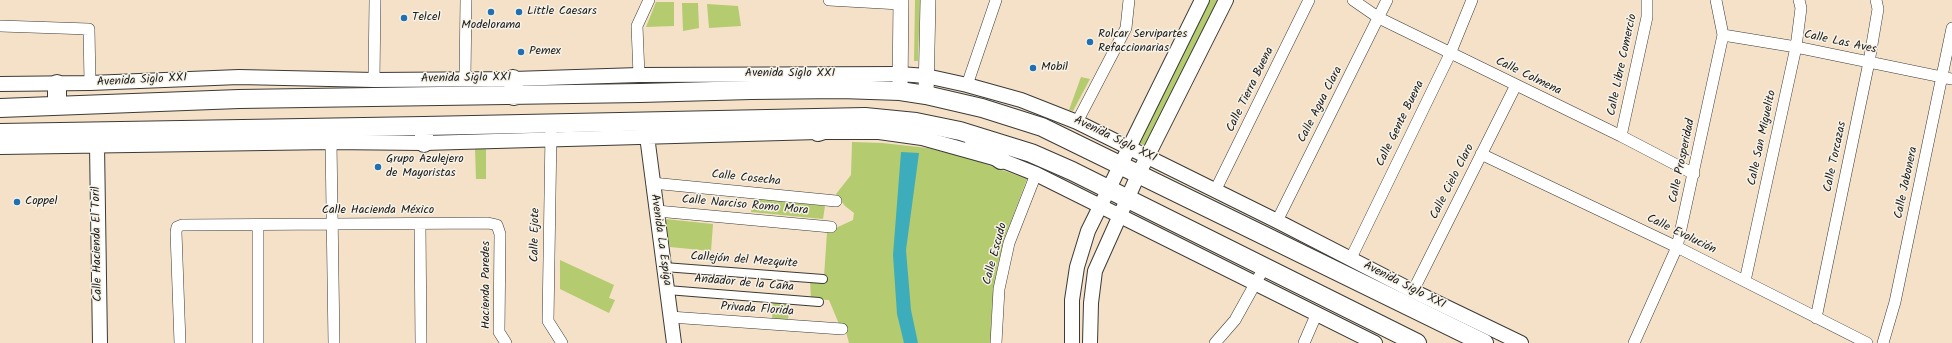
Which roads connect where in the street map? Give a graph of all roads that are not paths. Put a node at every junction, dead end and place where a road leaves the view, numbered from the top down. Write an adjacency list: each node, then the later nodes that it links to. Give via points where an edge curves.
1 (375, 0): 30 (street)
2 (466, 0): 29 (street)
3 (649, 0): 26 (street, via 637,26)
4 (829, 0): 18 (street)
5 (928, 0): 27 (main road)
6 (996, 0): 35 (street)
7 (1129, 0): 42 (street, via 1126,28)
8 (1202, 0): 52 (street)
9 (1226, 0): 55 (street)
10 (1309, 0): 63 (street, Calle Tierra Buena)
11 (1353, 0): 19 (street, Calle Colmena)
12 (1387, 0): 19 (street, Calle Agua Clara)
13 (1472, 0): 24 (street, Calle Gente Buena)
14 (1647, 0): 49 (street, Calle Libre Comercio, via 1648,17)
15 (1716, 0): 22 (street, Calle Prosperidad)
16 (1799, 0): 23 (street, Calle San Miguelito, via 1801,8)
17 (1876, 0): 25 (street, Calle Torcazas, via 1878,9)
18 (900, 2): 32 (main road)
19 (1379, 18): 24 (street, Calle Colmena); 69 (street, Calle Agua Clara)
20 (0, 26): 31 (street, via 89,29)
21 (1952, 28): 28 (street, Calle Jabonera)
22 (1723, 35): 23 (street, Calle Las Aves); 60 (street, Calle Prosperidad)
23 (1796, 47): 25 (street, Calle Las Aves); 80 (street, Calle San Miguelito)
24 (1450, 54): 36 (street, Calle Colmena); 76 (street, Calle Gente Buena)
25 (1869, 62): 28 (street, Calle Las Aves); 87 (street, Calle Torcazas)
26 (639, 75): 32 (street, Avenida Siglo XXI); 37 (street, Avenida Siglo XXI)
27 (926, 76): 32 (street, Avenida Siglo XXI); 35 (street, Avenida Siglo XXI); 38 (main road)
28 (1947, 78): 108 (street, Calle Jabonera, via 1896,302)
29 (465, 79): 30 (street, Avenida Siglo XXI); 37 (street, Avenida Siglo XXI)
30 (374, 80): 31 (street, Avenida Siglo XXI, via 239,77)
31 (90, 83): 34 (street, Avenida Siglo XXI)
32 (900, 83): 37 (highway, Avenida Siglo XXI, via 841,89); 38 (highway, Avenida Siglo XXI)
33 (0, 84): 34 (street, Avenida Siglo XXI)
34 (57, 84): 39 (highway)
35 (967, 85): 42 (street, Avenida Siglo XXI, via 1021,100)
36 (1516, 85): 49 (street, Calle Colmena); 54 (street, Calle Cielo Claro)
37 (513, 87): 39 (highway, Avenida Siglo XXI)
38 (926, 95): 57 (highway, Avenida Siglo XXI, via 982,108 1042,127)
39 (58, 106): 40 (highway, Avenida Siglo XXI)
40 (0, 108)
41 (865, 117): 43 (highway); 44 (highway, via 916,122); 45 (highway)
42 (1077, 122): 52 (street, Avenida Siglo XXI)
43 (551, 131): 47 (highway); 48 (street); 95 (street, Calle Ejote, via 548,321)
44 (960, 131): 56 (highway); 62 (highway, via 1031,153)
45 (818, 132): 48 (street); 56 (street, via 879,132 922,138)
46 (0, 133): 47 (highway)
47 (424, 134): 50 (street)
48 (647, 136): 61 (street, Avenida La Espiga)
49 (1621, 136): 60 (street, Calle Colmena)
50 (331, 142): 51 (street); 70 (street)
51 (97, 145): 53 (street); 89 (street, Calle Hacienda El Toril)
52 (1130, 146): 55 (street, Avenida Siglo XXI); 57 (street)
53 (0, 147)
54 (1481, 154): 75 (street, Calle Evolución); 83 (street, Calle Cielo Claro)
55 (1148, 156): 59 (street); 63 (street, Avenida Siglo XXI)
56 (1001, 160): 58 (street)
57 (1120, 165): 59 (highway, Avenida Siglo XXI); 62 (street)
58 (1036, 174): 66 (street); 97 (street, Calle Escudo, via 1007,251 999,288)
59 (1138, 174): 64 (street); 104 (highway, Avenida Siglo XXI)
60 (1694, 174): 75 (street, Calle Prosperidad)
61 (652, 183): 65 (street, Calle Cosecha); 67 (street, Avenida La Espiga)
62 (1109, 189): 64 (highway); 66 (street)
63 (1215, 191): 69 (street, Avenida Siglo XXI)
64 (1128, 199): 68 (street); 77 (highway)
65 (836, 201)
66 (1100, 205): 68 (street); 98 (street, via 1077,267 1072,300)
67 (657, 211): 74 (street, Calle Narciso Romo Mora); 78 (street, Avenida La Espiga)
68 (1120, 215): 81 (street); 99 (street, via 1095,271)
69 (1277, 220): 76 (street, Avenida Siglo XXI)
70 (332, 224): 71 (street, Calle Hacienda México); 72 (street, Calle Hacienda México); 92 (street)
71 (420, 224): 73 (street, Calle Hacienda México); 93 (street)
72 (258, 225): 90 (street, Calle Hacienda México, via 178,227 176,232); 91 (street)
73 (497, 225): 94 (street, Hacienda Paredes, via 500,234 499,332)
74 (831, 227)
75 (1677, 247): 80 (street, Calle Evolución); 106 (street, Calle Prosperidad)
76 (1350, 258): 83 (street, Avenida Siglo XXI)
77 (1265, 266): 81 (street); 103 (highway)
78 (664, 267): 79 (street, Callejón del Mezquite); 82 (street, Avenida La Espiga)
79 (823, 279)
80 (1745, 281): 87 (street, Calle Evolución)
81 (1256, 283): 85 (street); 100 (street, via 1235,320)
82 (667, 290): 84 (street, Andador de la Caña); 86 (street, Avenida La Espiga)
83 (1413, 291): 105 (street, Avenida Siglo XXI)
84 (818, 302)
85 (1317, 313): 101 (street); 102 (street)
86 (670, 317): 88 (street, Privada Florida); 96 (street, Avenida La Espiga)
87 (1816, 318): 107 (street, Calle Evolución)
88 (842, 329)
89 (100, 343)
90 (180, 343)
91 (258, 343)
92 (334, 343)
93 (421, 343)
94 (506, 343)
95 (562, 343)
96 (674, 343)
97 (996, 343)
98 (1072, 343)
99 (1090, 343)
100 (1215, 343)
101 (1304, 343)
102 (1375, 343)
103 (1417, 343)
104 (1484, 343)
105 (1521, 343)
106 (1634, 343)
107 (1867, 343)
108 (1883, 343)

